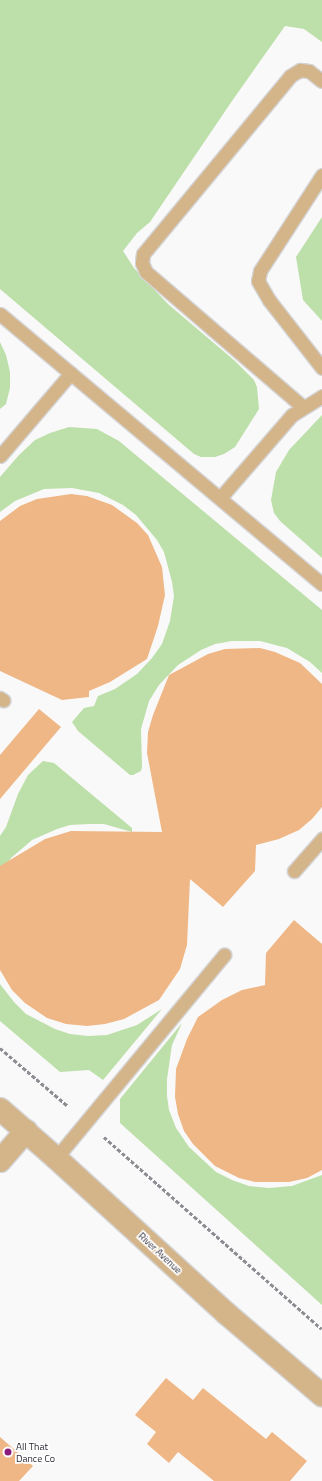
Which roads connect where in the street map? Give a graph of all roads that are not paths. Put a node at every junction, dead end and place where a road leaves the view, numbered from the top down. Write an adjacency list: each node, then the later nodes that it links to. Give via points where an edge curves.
1 (322, 81): 7 (lane, via 309,70 300,70 290,76 143,254 142,263 146,272)
2 (322, 175): 4 (lane, via 260,271 258,281 269,300)
3 (0, 314): 5 (lane)
4 (322, 368)
5 (71, 373): 8 (lane); 9 (lane)
6 (322, 396): 7 (lane)
7 (303, 407): 9 (lane, via 292,415)
8 (0, 456)
9 (220, 498): 10 (lane)
10 (322, 584)
11 (322, 839): 12 (lane)
12 (294, 872)
13 (224, 955): 16 (lane)
14 (0, 1109): 15 (street, River Avenue)
15 (26, 1131): 16 (street, River Avenue); 17 (street)
16 (56, 1158): 18 (street, River Avenue, via 226,1314)
17 (0, 1161)
18 (322, 1395)

